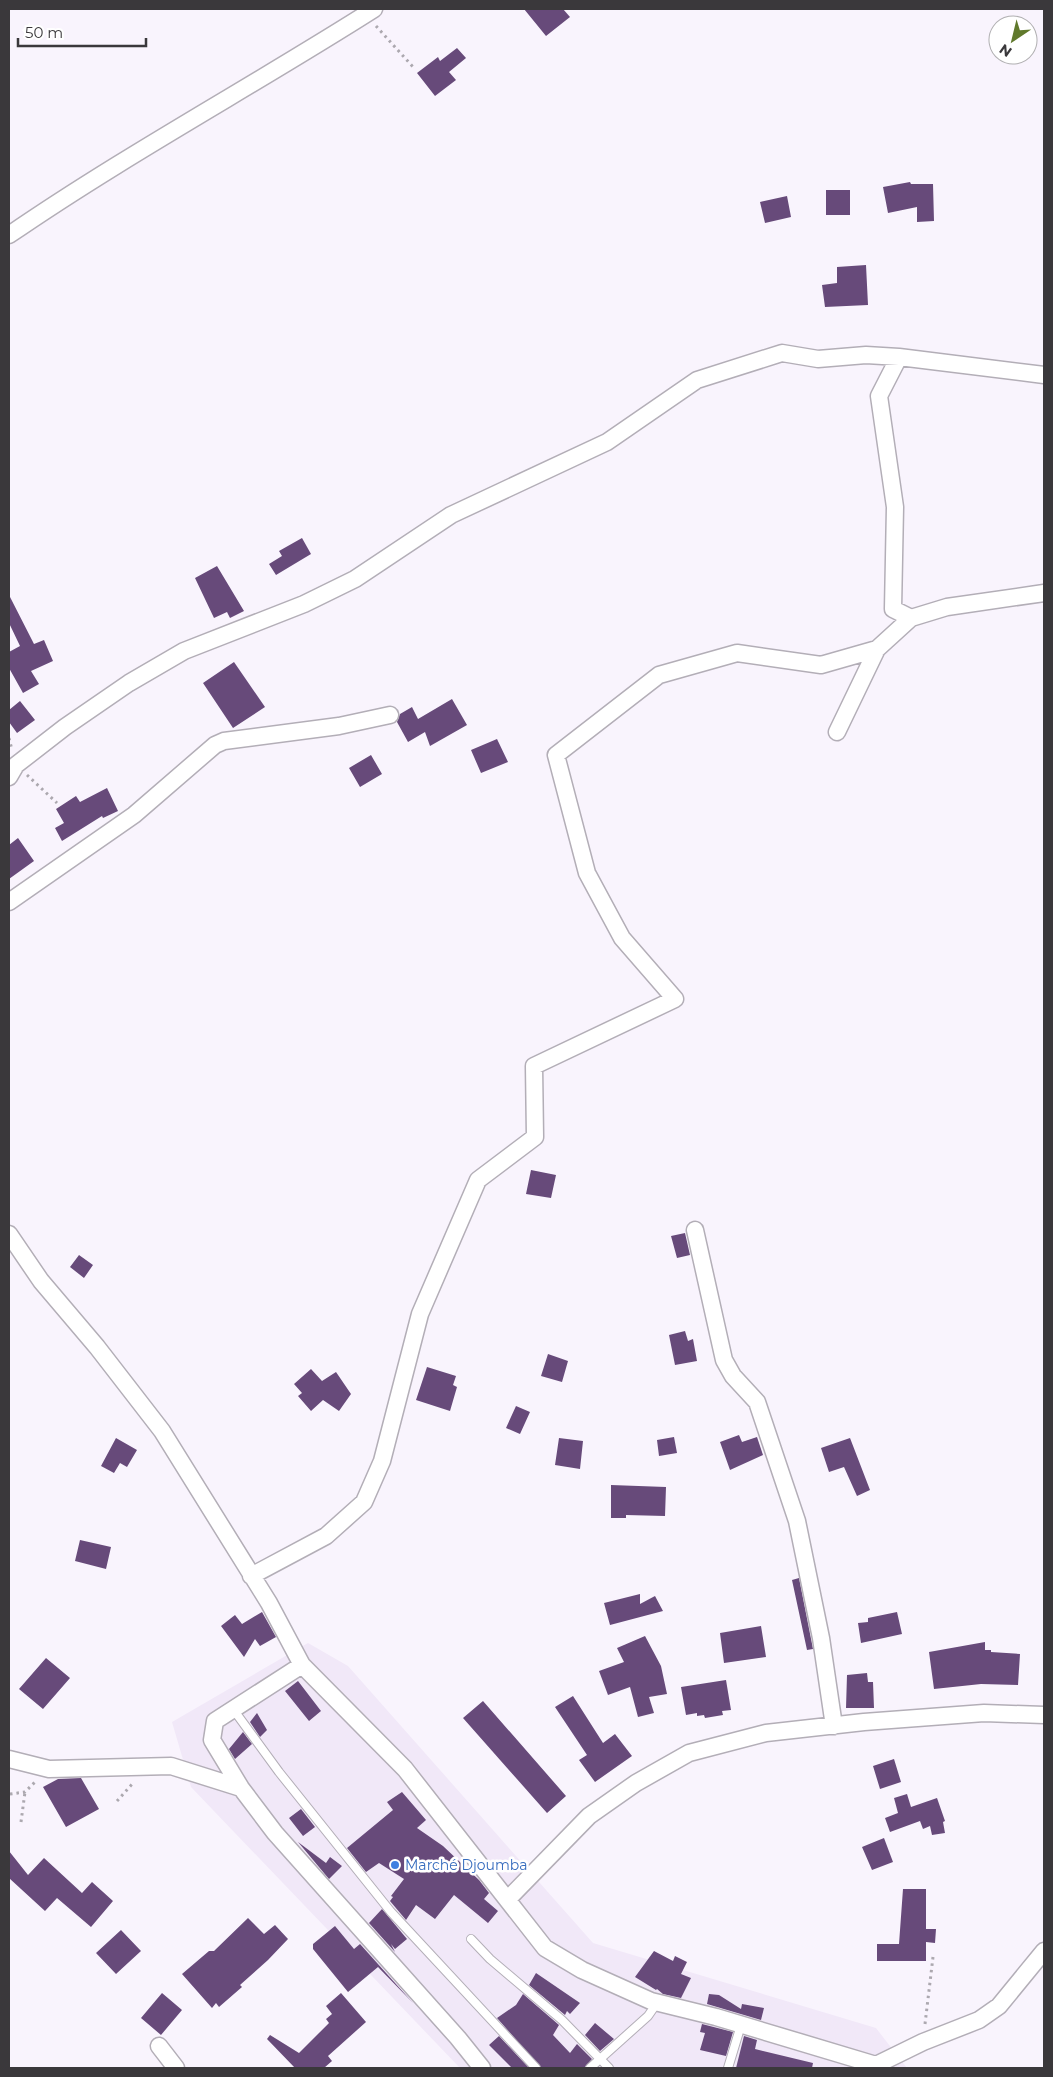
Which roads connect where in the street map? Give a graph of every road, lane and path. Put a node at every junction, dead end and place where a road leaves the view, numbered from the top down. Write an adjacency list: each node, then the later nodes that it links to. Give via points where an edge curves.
1 (370, 11): 2 (path); 3 (street, via 260,81 113,167)
2 (414, 68)
3 (9, 235)
4 (898, 357): 5 (street); 7 (street, via 879,396 895,507 893,609); 11 (street, via 866,355 818,359 782,353 697,380 607,442 451,515 354,579 304,604 184,652 66,727 16,765)
5 (1044, 375)
6 (1044, 593): 7 (street, via 947,608)
7 (911, 618): 8 (street)
8 (877, 649): 10 (street); 15 (street, via 821,665 737,653 658,674 556,755 586,873 622,938 675,999 534,1066 535,1137 478,1180 420,1314 382,1461 364,1502 326,1536)
9 (390, 715): 12 (street, via 215,745 134,815)
10 (837, 732)
11 (9, 778)
12 (9, 902)
13 (695, 1230): 19 (street, via 724,1360 733,1376 757,1402 797,1521 821,1638)
14 (9, 1234): 15 (street, via 41,1280 162,1431)
15 (251, 1576): 16 (street, via 287,1634)
16 (302, 1666): 17 (street); 26 (street, via 405,1769)
17 (233, 1708): 22 (street, via 215,1721 212,1740); 38 (lane, via 279,1772 391,1912)
18 (1044, 1715): 19 (street, via 984,1713)
19 (834, 1726): 26 (street, via 766,1733 689,1753 636,1783 589,1816)
20 (9, 1759): 21 (street)
21 (49, 1768): 22 (street, via 171,1766); 23 (path)
22 (241, 1788): 37 (street, via 282,1840)
23 (25, 1792): 24 (path); 25 (path)
24 (10, 1794)
25 (21, 1822)
26 (508, 1899): 30 (street, via 545,1948 582,1970)
27 (471, 1939): 34 (lane, via 556,2014)
28 (1044, 1951): 32 (street, via 999,2006 979,2020)
29 (933, 1957): 32 (path)
30 (657, 2003): 31 (street); 34 (lane, via 648,2016)
31 (741, 2024): 35 (street); 41 (lane)
32 (923, 2042): 35 (street)
33 (159, 2046): 36 (street)
34 (601, 2060): 39 (lane); 40 (lane)
35 (876, 2067)
36 (176, 2068)
37 (482, 2068)
38 (536, 2068)
39 (590, 2068)
40 (609, 2068)
41 (728, 2068)

